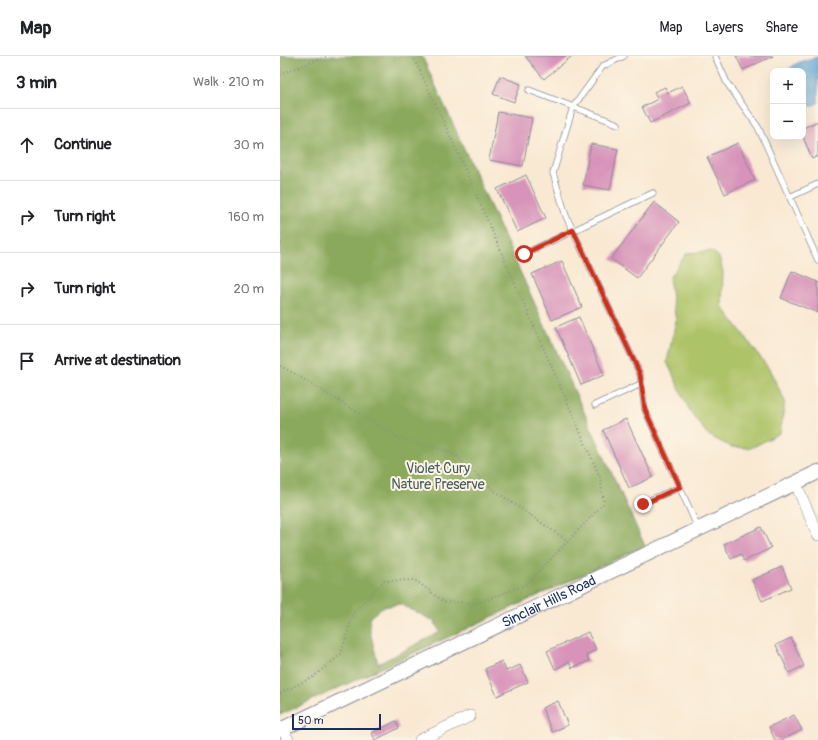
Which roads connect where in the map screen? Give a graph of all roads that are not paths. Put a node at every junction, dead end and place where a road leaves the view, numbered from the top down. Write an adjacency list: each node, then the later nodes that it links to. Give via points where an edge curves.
1 (624, 56): 4 (lane, via 603,66)
2 (715, 56): 8 (lane, via 727,83 758,128)
3 (529, 90): 4 (lane)
4 (573, 107): 5 (lane); 9 (lane, via 553,173)
5 (618, 124)
6 (818, 184): 8 (lane)
7 (653, 193): 9 (lane)
8 (790, 197): 11 (lane)
9 (573, 230): 10 (lane); 12 (lane, via 640,374)
10 (524, 254)
11 (818, 260)
12 (641, 384): 13 (lane); 16 (lane, via 645,410)
13 (595, 405)
14 (818, 472): 15 (street, Sinclair Hills Road)
15 (795, 482): 18 (street, Sinclair Hills Road); 19 (street)
16 (680, 487): 17 (lane); 18 (lane)
17 (643, 504)
18 (699, 528): 21 (street, Sinclair Hills Road)
19 (818, 535)
20 (470, 716): 22 (street)
21 (283, 733)
22 (420, 740)

